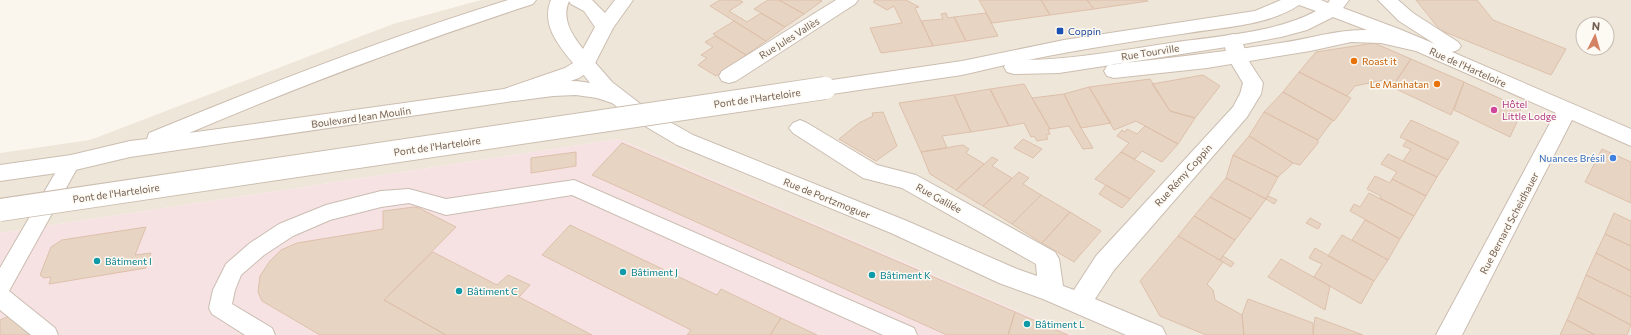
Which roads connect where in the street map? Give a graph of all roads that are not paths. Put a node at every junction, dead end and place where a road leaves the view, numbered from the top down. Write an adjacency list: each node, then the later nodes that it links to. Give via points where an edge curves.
1 (527, 0): 23 (street, Boulevard Jean Moulin, via 351,59)
2 (560, 0): 13 (street, Rue de Portzmoguer, via 556,11 560,28)
3 (577, 0): 10 (street, via 586,3 597,14)
4 (624, 0): 10 (street)
5 (849, 0): 15 (street, Rue Jules Vallès)
6 (1294, 0): 14 (street, Rue Tourville, via 1258,16 1064,46)
7 (1304, 0): 9 (street, Rue de l'Harteloire)
8 (1386, 0): 19 (street, via 1424,30)
9 (1333, 3): 11 (street, Rue de l'Harteloire); 12 (street, via 1300,26)
10 (604, 27): 13 (street)
11 (1422, 46): 12 (street, via 1382,37 1351,36 1310,45); 19 (street, Rue de l'Harteloire)
12 (1235, 48): 14 (street, Rue Tourville, via 1118,72 1059,66); 30 (street, Rue Rémy Coppin, via 1253,82 1248,100 1104,263)
13 (585, 64): 17 (street, Boulevard Jean Moulin, via 572,73); 18 (street, Rue de Portzmoguer, via 605,87)
14 (962, 68): 16 (street, Rue Tourville)
15 (729, 76)
16 (873, 80): 26 (street, Pont de l'Harteloire, bridge)
17 (506, 96): 18 (street, via 540,90 584,87); 23 (street, Boulevard Jean Moulin)
18 (620, 98): 28 (street, Rue de Portzmoguer, via 640,114 685,140 899,227 1008,276)
19 (1540, 98): 20 (street, Rue de l'Harteloire)
20 (1567, 110): 22 (street, Rue de l'Harteloire); 35 (street, Rue Bernard Scheidhauer)
21 (800, 128): 28 (street, Rue Galilée, via 871,172 908,181 1047,259)
22 (1631, 138)
23 (130, 149): 24 (street, Boulevard Jean Moulin)
24 (71, 162): 25 (street, Boulevard Jean Moulin); 27 (lane)
25 (0, 173)
26 (0, 210)
27 (0, 287)
28 (1052, 292): 30 (street, Rue de Portzmoguer)
29 (0, 296): 31 (lane)
30 (1079, 304): 34 (street, Rue de Portzmoguer)
31 (47, 335)
32 (264, 335): 33 (lane, via 220,308 224,290 234,270 257,249 286,230 326,213 381,199 409,196 446,207 574,187)
33 (906, 335)
34 (1153, 335)
35 (1449, 335)

